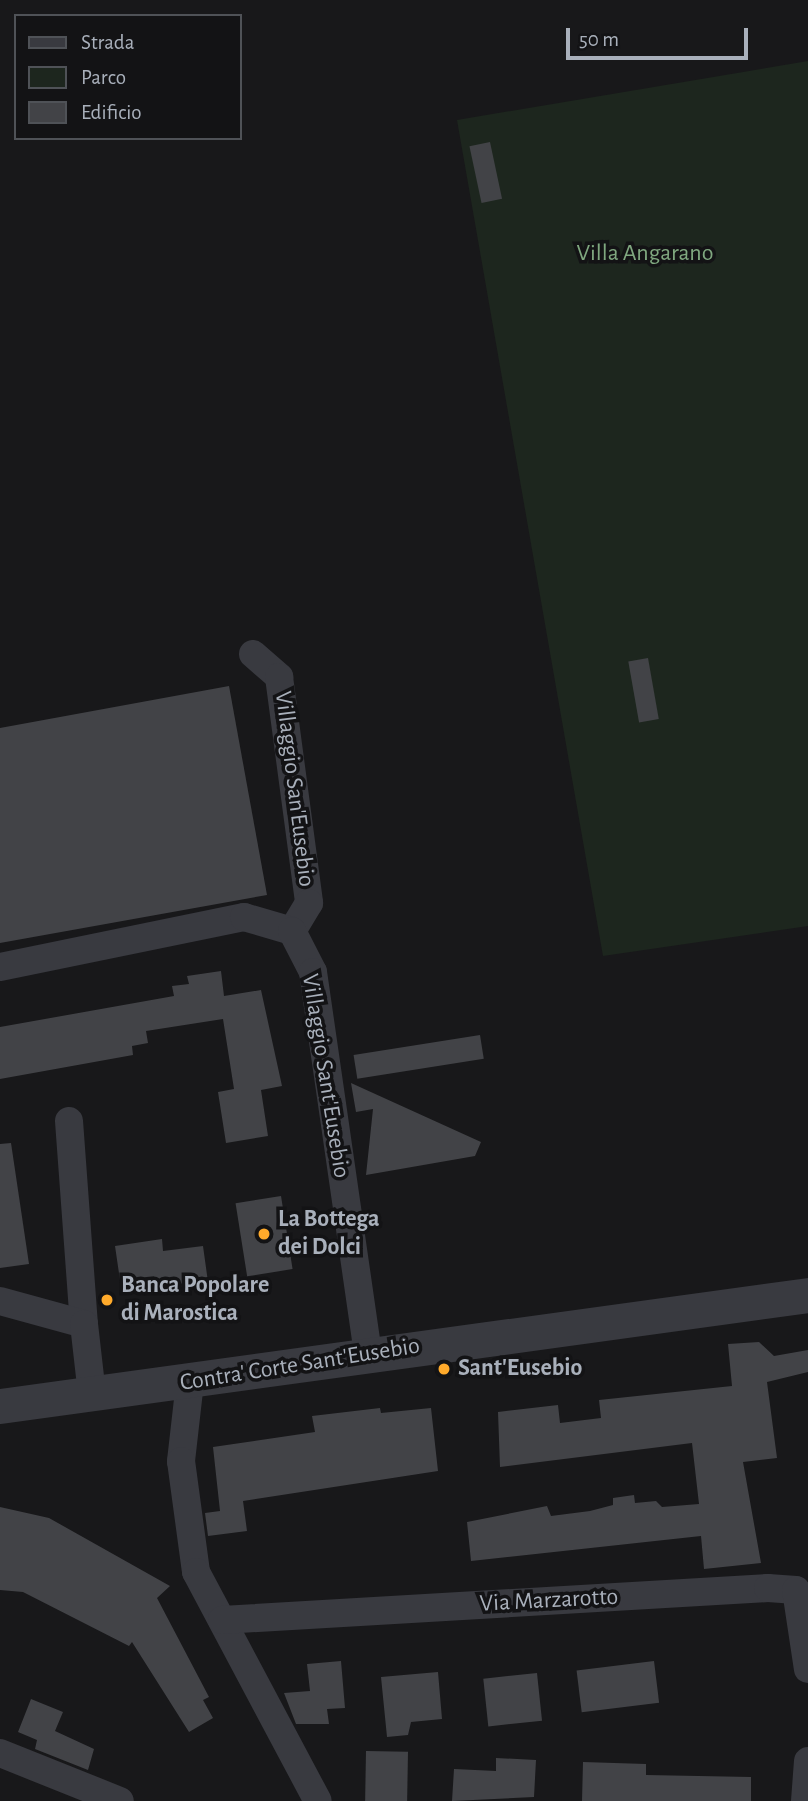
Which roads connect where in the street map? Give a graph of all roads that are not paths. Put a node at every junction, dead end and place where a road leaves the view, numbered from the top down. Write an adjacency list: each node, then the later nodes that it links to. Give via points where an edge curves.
1 (253, 653): 2 (street, Villaggio San'Eusebio, via 279,677 309,903)
2 (292, 931): 3 (street, via 244,917); 8 (street, Villaggio Sant'Eusebio, via 313,972)
3 (0, 967)
4 (68, 1121): 7 (street)
5 (808, 1295): 8 (street, Contra' Corte Sant'Eusebio)
6 (0, 1301): 7 (street)
7 (84, 1324): 10 (street)
8 (368, 1354): 9 (street, Contra' Corte Sant'Eusebio)
9 (190, 1382): 10 (street, Contra' Corte Sant'Eusebio); 12 (street, via 181,1461 184,1514 196,1572)
10 (92, 1394): 11 (street, Contra' Corte Sant'Eusebio)
11 (0, 1406)
12 (222, 1620): 13 (street, Via Marzarotto, via 796,1590); 17 (street)
13 (808, 1669)
14 (0, 1752): 16 (street)
15 (808, 1761): 18 (street)
16 (120, 1801)
17 (318, 1801)
18 (805, 1801)

